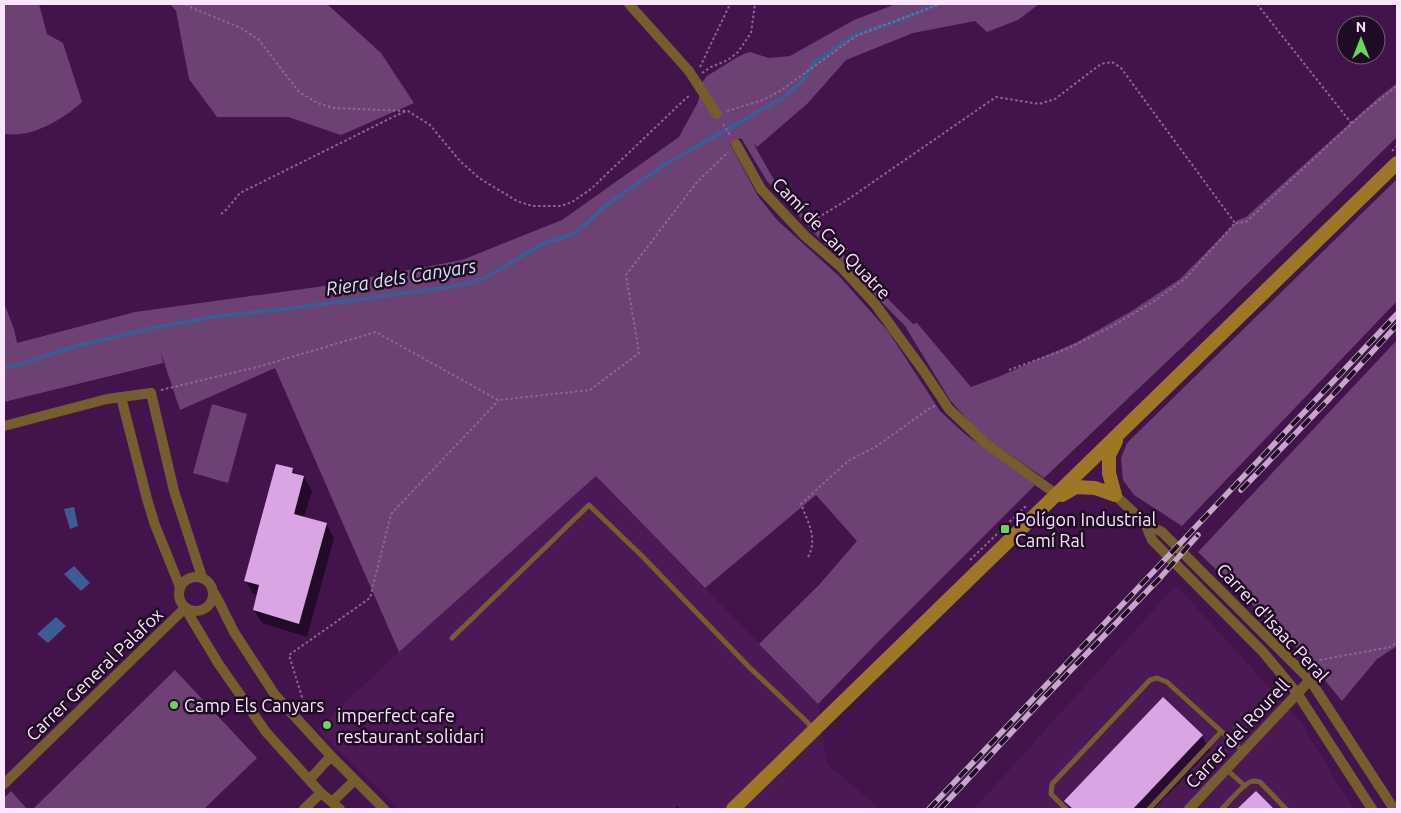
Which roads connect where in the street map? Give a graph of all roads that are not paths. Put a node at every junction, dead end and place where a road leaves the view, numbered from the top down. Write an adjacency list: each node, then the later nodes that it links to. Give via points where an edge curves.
1 (628, 4): 2 (street, via 689,71)
2 (717, 114)
3 (736, 144): 9 (street, Camí de Can Quatre, via 761,189 875,304 949,409)
4 (1397, 163): 7 (street)
5 (121, 397): 6 (street); 11 (street, via 151,393 174,491); 12 (street, via 146,500)
6 (4, 426)
7 (1117, 438): 8 (street, via 1109,455 1109,473); 9 (street)
8 (1115, 495): 9 (street, via 1095,488 1076,488); 10 (street, Carrer d'Isaac Peral)
9 (1053, 498): 18 (street)
10 (1145, 523): 16 (street, Carrer d'Isaac Peral, via 1162,532); 17 (street, Carrer d'Isaac Peral, via 1152,540 1263,652)
11 (202, 577): 12 (street, via 189,578); 13 (street, via 210,583)
12 (180, 587): 14 (street, via 178,595)
13 (214, 593): 14 (street, via 208,607 200,611); 21 (street, via 234,632 275,695)
14 (186, 608): 23 (street, via 266,732); 25 (street, Carrer General Palafox)
15 (452, 638): 18 (lane, via 589,505)
16 (1310, 680): 17 (street, Carrer del Rourell); 38 (street, Carrer d'Isaac Peral)
17 (1297, 692): 20 (street, Carrer del Rourell); 37 (street, Carrer d'Isaac Peral)
18 (814, 730): 31 (street)
19 (1221, 732): 20 (lane); 32 (lane, via 1166,682 1157,678 1150,680 1052,784 1051,794); 33 (lane)
20 (1243, 751): 22 (street, Carrer del Rourell)
21 (331, 756): 23 (street); 24 (street)
22 (1226, 769): 26 (lane); 34 (street, Carrer del Rourell)
23 (310, 779): 27 (street)
24 (355, 780): 28 (street); 30 (street)
25 (4, 784)
26 (1245, 786): 35 (lane); 36 (lane, via 1250,782 1260,782)
27 (321, 793): 28 (street); 29 (street)
28 (336, 806)
29 (304, 809)
30 (384, 809)
31 (733, 809)
32 (1066, 809)
33 (1149, 809)
34 (1189, 809)
35 (1222, 809)
36 (1286, 809)
37 (1372, 809)
38 (1394, 809)

